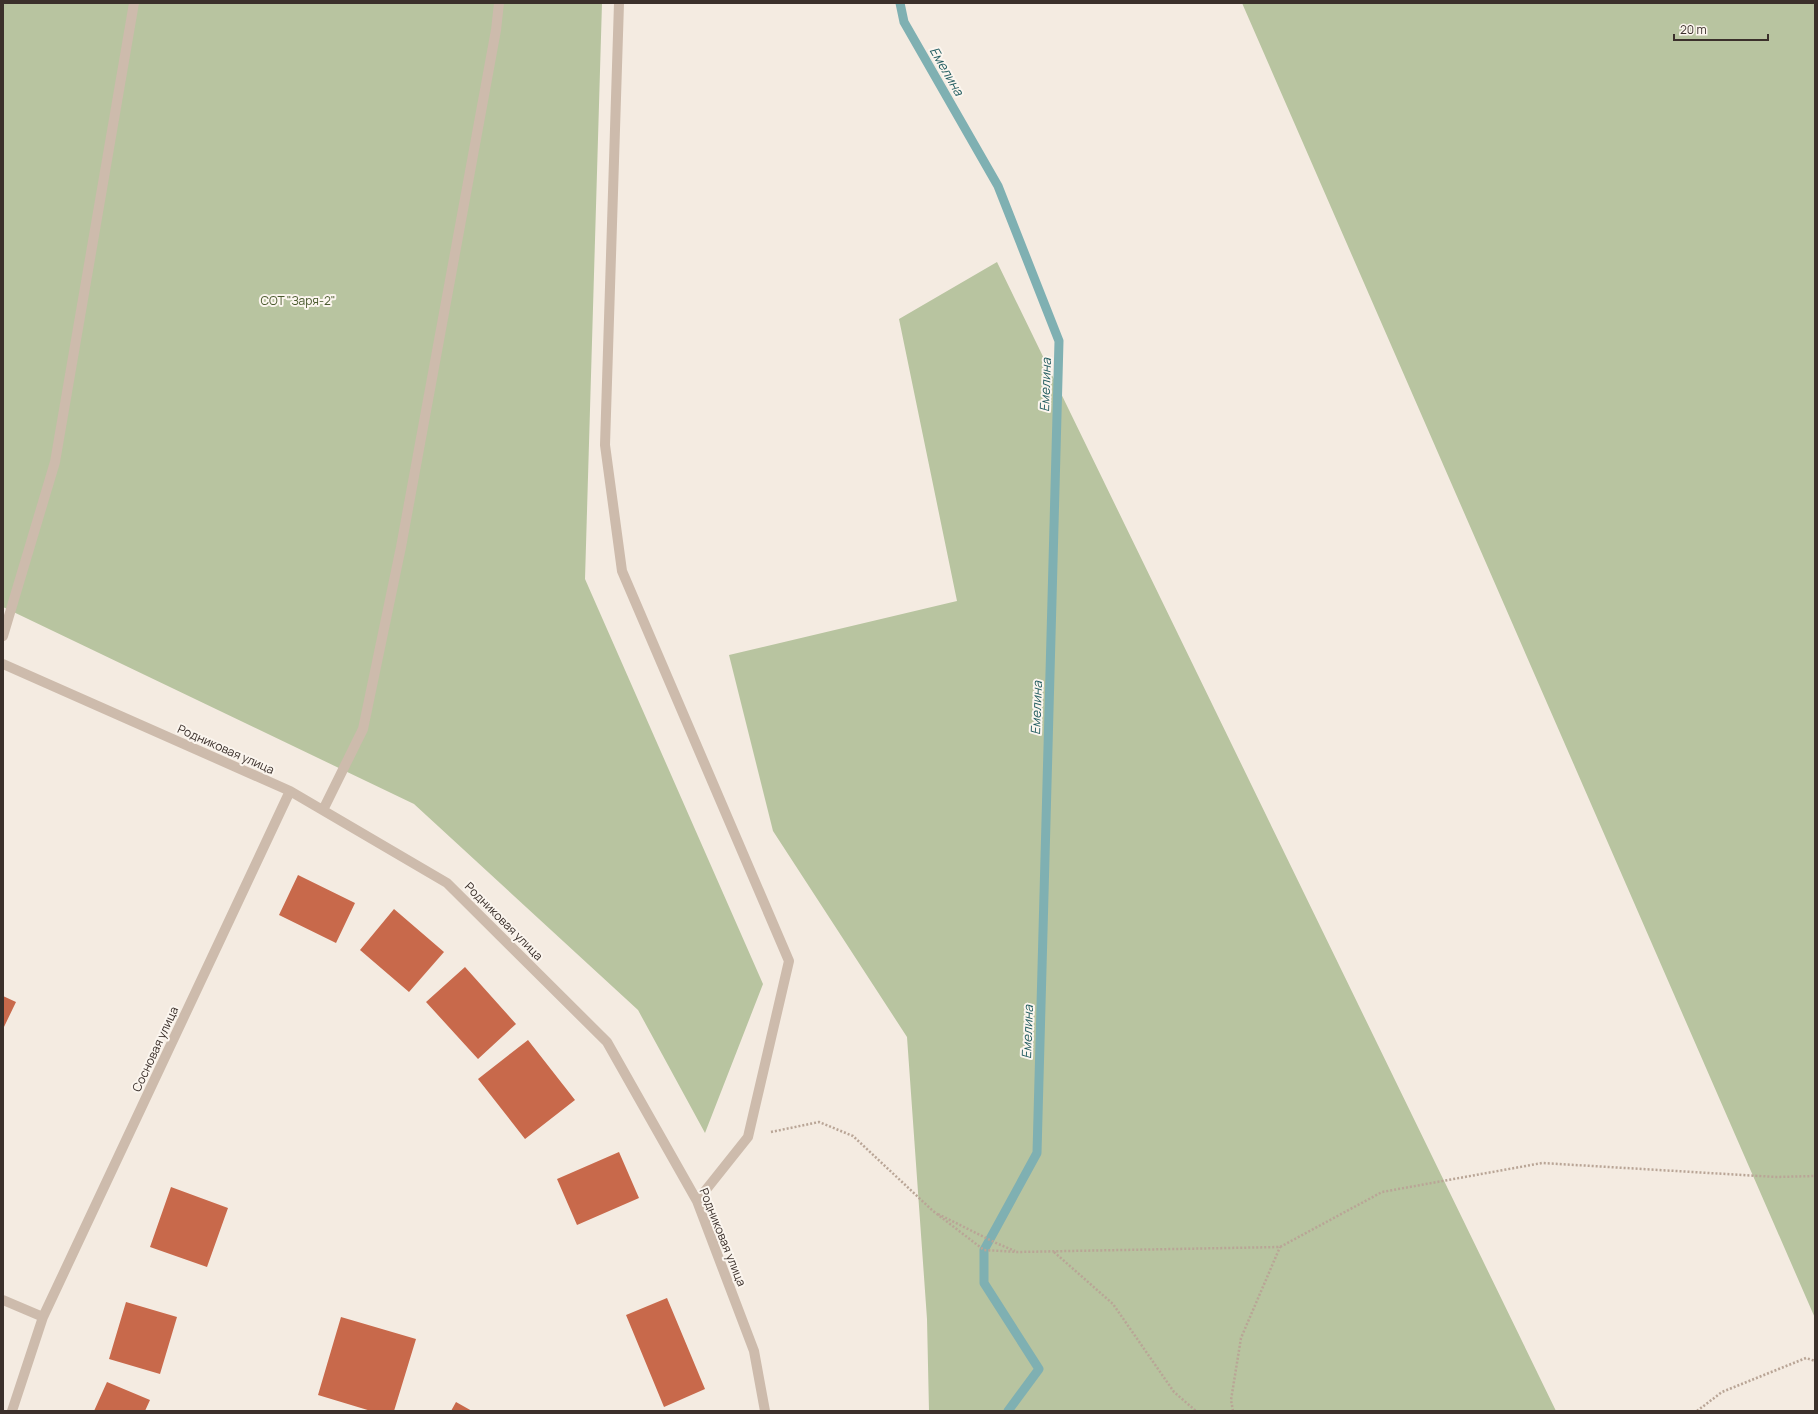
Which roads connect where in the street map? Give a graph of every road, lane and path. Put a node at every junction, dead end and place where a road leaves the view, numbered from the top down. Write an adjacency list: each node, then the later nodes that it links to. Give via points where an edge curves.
1 (134, 3): 4 (street, via 55,462)
2 (499, 3): 7 (street, via 401,547 363,729)
3 (619, 3): 8 (street, via 605,445 622,571 789,961)
4 (3, 636)
5 (3, 664): 6 (street, Родниковая улица)
6 (290, 792): 7 (street, Родниковая улица); 16 (street, Сосновая улица)
7 (323, 810): 10 (street, Родниковая улица, via 447,883 608,1042)
8 (748, 1137): 10 (street); 11 (path, via 818,1122 853,1136)
9 (1815, 1176): 12 (path, via 1776,1177 1542,1163 1382,1192)
10 (697, 1201): 19 (street, Родниковая улица, via 754,1351)
11 (933, 1211): 14 (path, via 996,1244); 14 (path, via 984,1250)
12 (1280, 1247): 13 (path); 21 (path, via 1242,1338 1231,1400)
13 (1054, 1251): 14 (path); 20 (path, via 1113,1304 1174,1392)
14 (1017, 1252)
15 (3, 1300): 16 (street)
16 (43, 1317): 18 (street, Сосновая улица)
17 (1815, 1361): 22 (path, via 1806,1358 1722,1392)
18 (12, 1411)
19 (765, 1411)
20 (1196, 1411)
21 (1233, 1411)
22 (1696, 1411)

